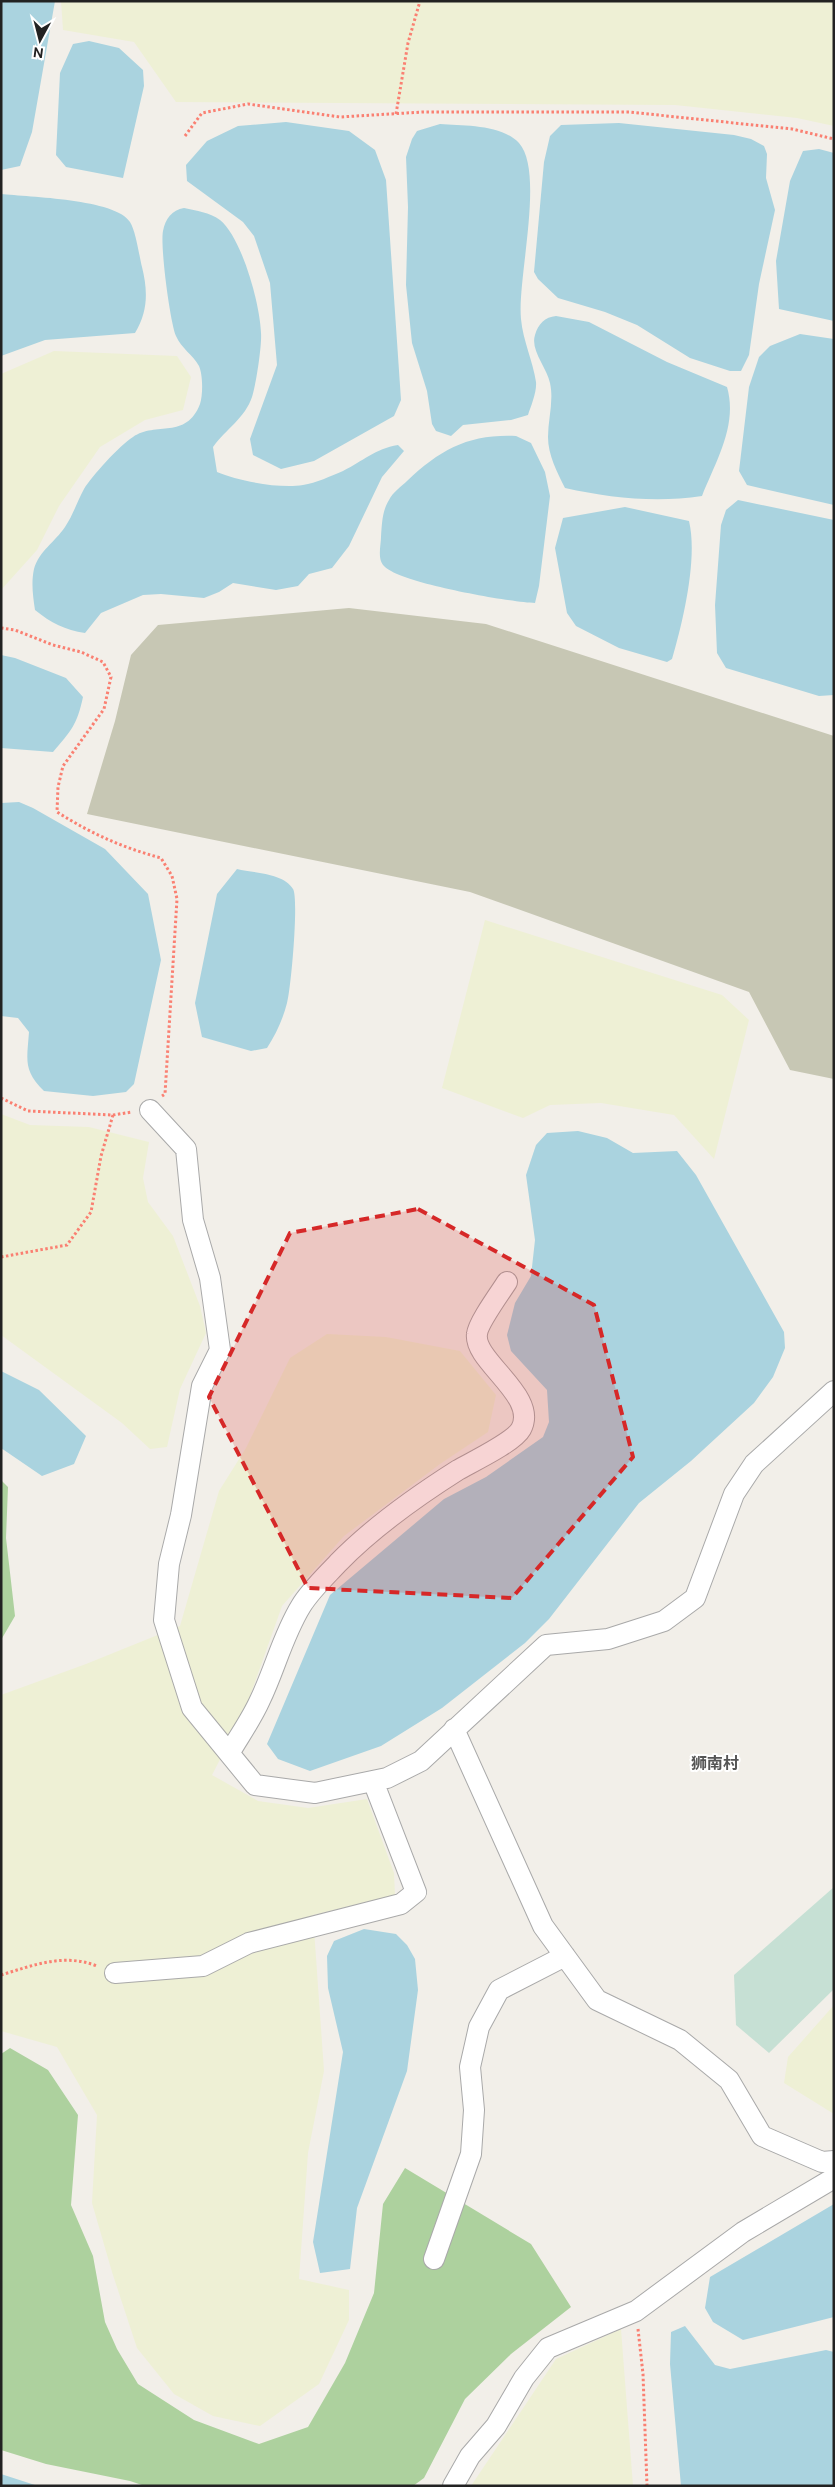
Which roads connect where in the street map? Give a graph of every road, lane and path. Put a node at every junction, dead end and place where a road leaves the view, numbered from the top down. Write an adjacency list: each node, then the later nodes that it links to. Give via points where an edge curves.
1 (420, 1): 2 (path, via 408,42)
2 (396, 114): 3 (path, via 340,117 248,104 202,114); 4 (path, via 629,112 792,129)
3 (185, 136)
4 (834, 139)
5 (1, 628): 7 (path, via 15,630 103,662 111,677 104,709 63,766 57,812 90,833 129,850 161,858 172,876 177,899 165,1094)
6 (1, 1098): 8 (path, via 28,1111)
7 (150, 1110): 8 (path); 13 (street, via 186,1149 193,1220 210,1278 220,1350 202,1386 181,1515 169,1564 164,1620 192,1708)
8 (113, 1115): 9 (path, via 100,1156 91,1212 67,1245)
9 (1, 1257)
10 (507, 1282): 13 (street, via 477,1334 478,1345 518,1398 524,1416 521,1430 400,1512 338,1563 302,1605 282,1645 261,1700)
11 (834, 1391): 12 (street, via 754,1464 734,1494 695,1598 664,1621 608,1639 546,1645)
12 (454, 1729): 14 (street, via 421,1761 387,1778); 15 (street, via 543,1926)
13 (230, 1752): 14 (street, via 255,1785 315,1793)
14 (373, 1781): 16 (street, via 416,1892 401,1904 249,1943 203,1966)
15 (565, 1956): 18 (street, via 597,2000 680,2040 729,2080 762,2136 822,2162); 20 (street, via 499,1990 480,2027 470,2067 474,2110 471,2154)
16 (114, 1972): 17 (path, via 64,1959)
17 (1, 1975)
18 (834, 2161)
19 (834, 2178): 21 (street, via 743,2232)
20 (434, 2259)
21 (636, 2311): 22 (street, via 548,2348 524,2378 496,2426 470,2456); 23 (path, via 643,2374)
22 (453, 2486)
23 (647, 2486)

